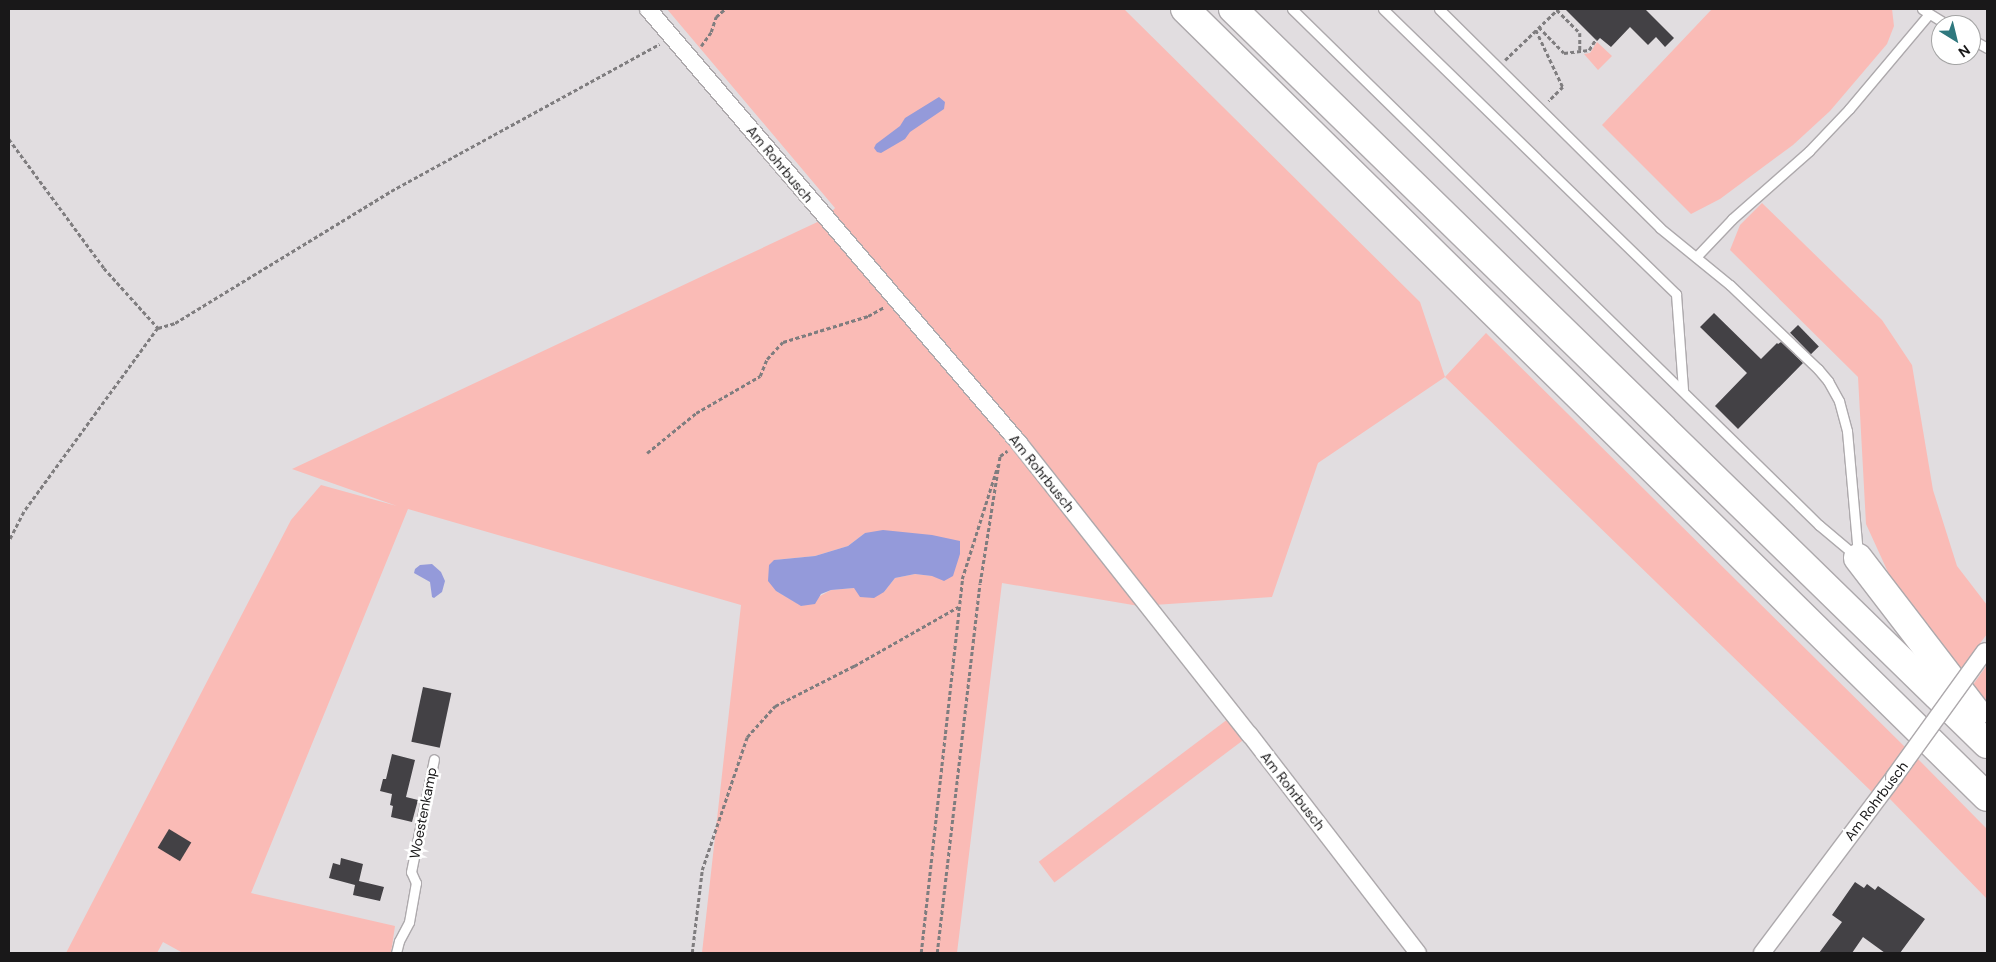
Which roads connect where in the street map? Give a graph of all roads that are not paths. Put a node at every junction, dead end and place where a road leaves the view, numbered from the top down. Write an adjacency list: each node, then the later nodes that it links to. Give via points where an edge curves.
1 (648, 9): 17 (street, Am Rohrbusch, via 1019,443)
2 (1233, 9): 13 (highway)
3 (1292, 9): 9 (lane)
4 (1383, 9): 9 (lane, via 1676,294)
5 (1439, 9): 8 (lane, via 1660,228)
6 (1926, 11): 8 (lane, via 1843,116)
7 (1189, 14): 15 (highway)
8 (1696, 256): 10 (lane, via 1818,369 1833,389 1848,431)
9 (1683, 390): 10 (lane)
10 (1858, 558): 12 (highway)
11 (1986, 650): 18 (street, Am Rohrbusch, bridge)
12 (1987, 727)
13 (1987, 744)
14 (434, 759): 16 (lane, Woestenkamp, via 411,872 416,883 409,922 398,941)
15 (1987, 797)
16 (396, 953)
17 (1418, 953)
18 (1762, 953)

